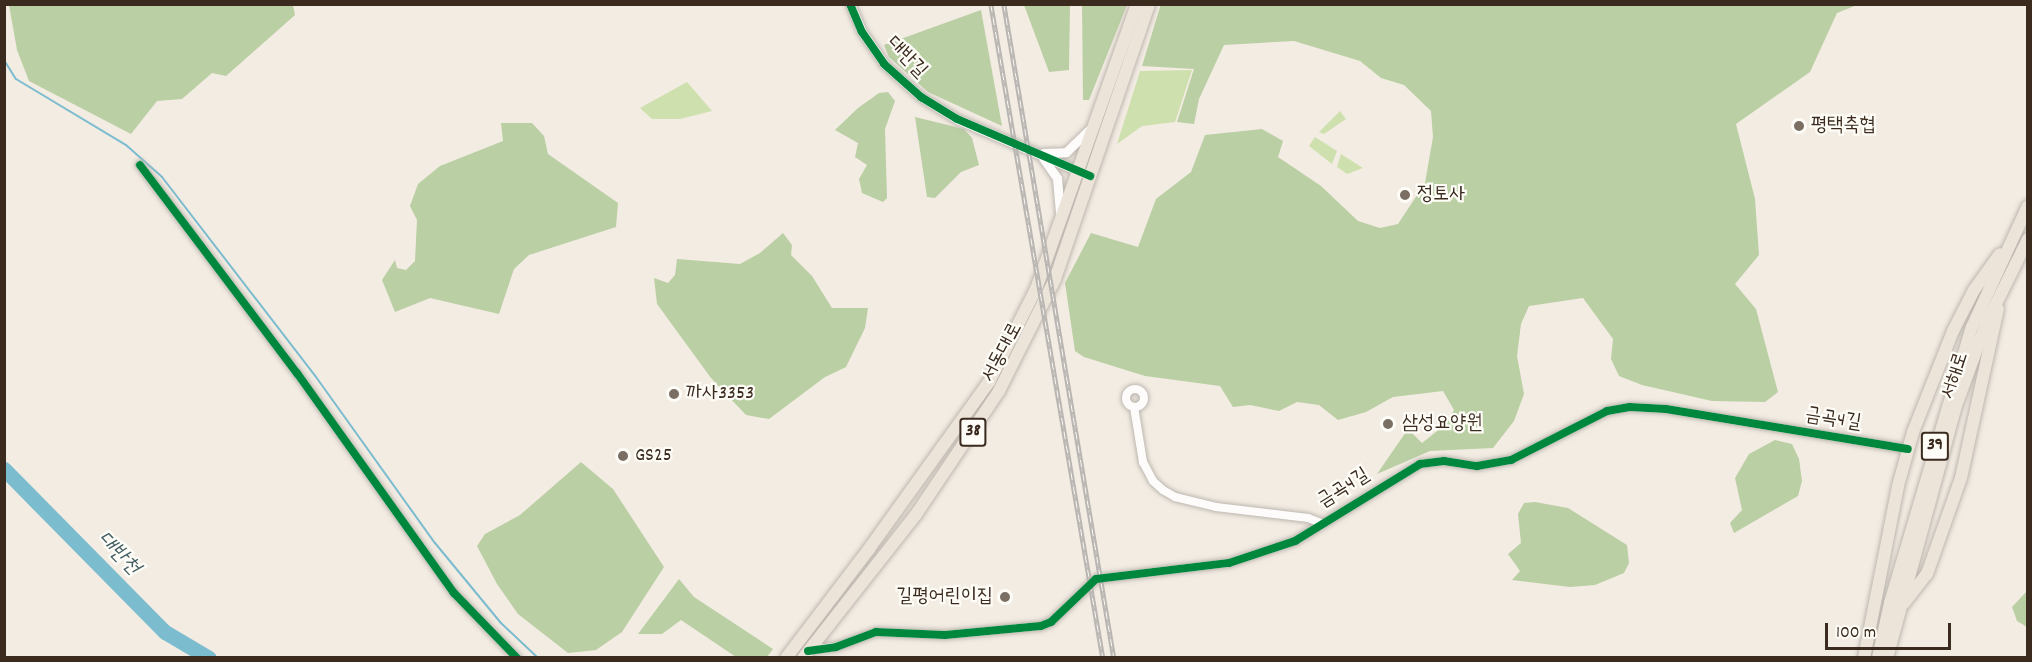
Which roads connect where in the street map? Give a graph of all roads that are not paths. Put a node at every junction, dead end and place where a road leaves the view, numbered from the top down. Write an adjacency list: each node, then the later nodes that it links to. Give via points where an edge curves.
1 (850, 4): 5 (street, 대반길, via 862,33 884,64 921,97 957,119 1008,135)
2 (1137, 4): 4 (main road, 서동대로 / 38)
3 (1149, 4): 7 (main road, 서동대로 / 38)
4 (1097, 122): 5 (street, via 1070,149); 7 (main road, 서동대로 / 38)
5 (1042, 155): 7 (street, 대반길); 9 (street, via 1059,185)
6 (140, 165): 18 (street, via 297,373 454,593)
7 (1086, 172): 9 (main road, 서동대로 / 38); 17 (main road, 서동대로 / 38, via 1055,279 999,391 917,513)
8 (2028, 206): 11 (main road, 서해로 / 39)
9 (1059, 226): 19 (main road, 서동대로 / 38, via 1036,289 989,382)
10 (2028, 239): 12 (main road, 서해로 / 39)
11 (2011, 242): 14 (main road, via 1974,290 1953,331); 21 (main road, 서해로 / 39, via 1972,327 1950,395)
12 (2002, 290): 16 (main road, 서해로 / 39, via 1956,406); 16 (main road, via 1958,488 1927,574)
13 (1134, 407): 15 (street, via 1147,472 1169,494 1216,507)
14 (1908, 449): 15 (street, 금곡4길, via 1666,409 1630,407 1607,411 1511,460 1477,466 1444,460 1420,464); 20 (main road)
15 (1321, 523): 17 (street, 금곡4길, via 1295,541 1229,563 1096,579 1051,622 1041,626 945,635 876,632)
16 (1900, 608): 22 (main road, 서해로 / 39)
17 (806, 654)
18 (518, 657)
19 (786, 657)
20 (1864, 657)
21 (1878, 657)
22 (1887, 657)

